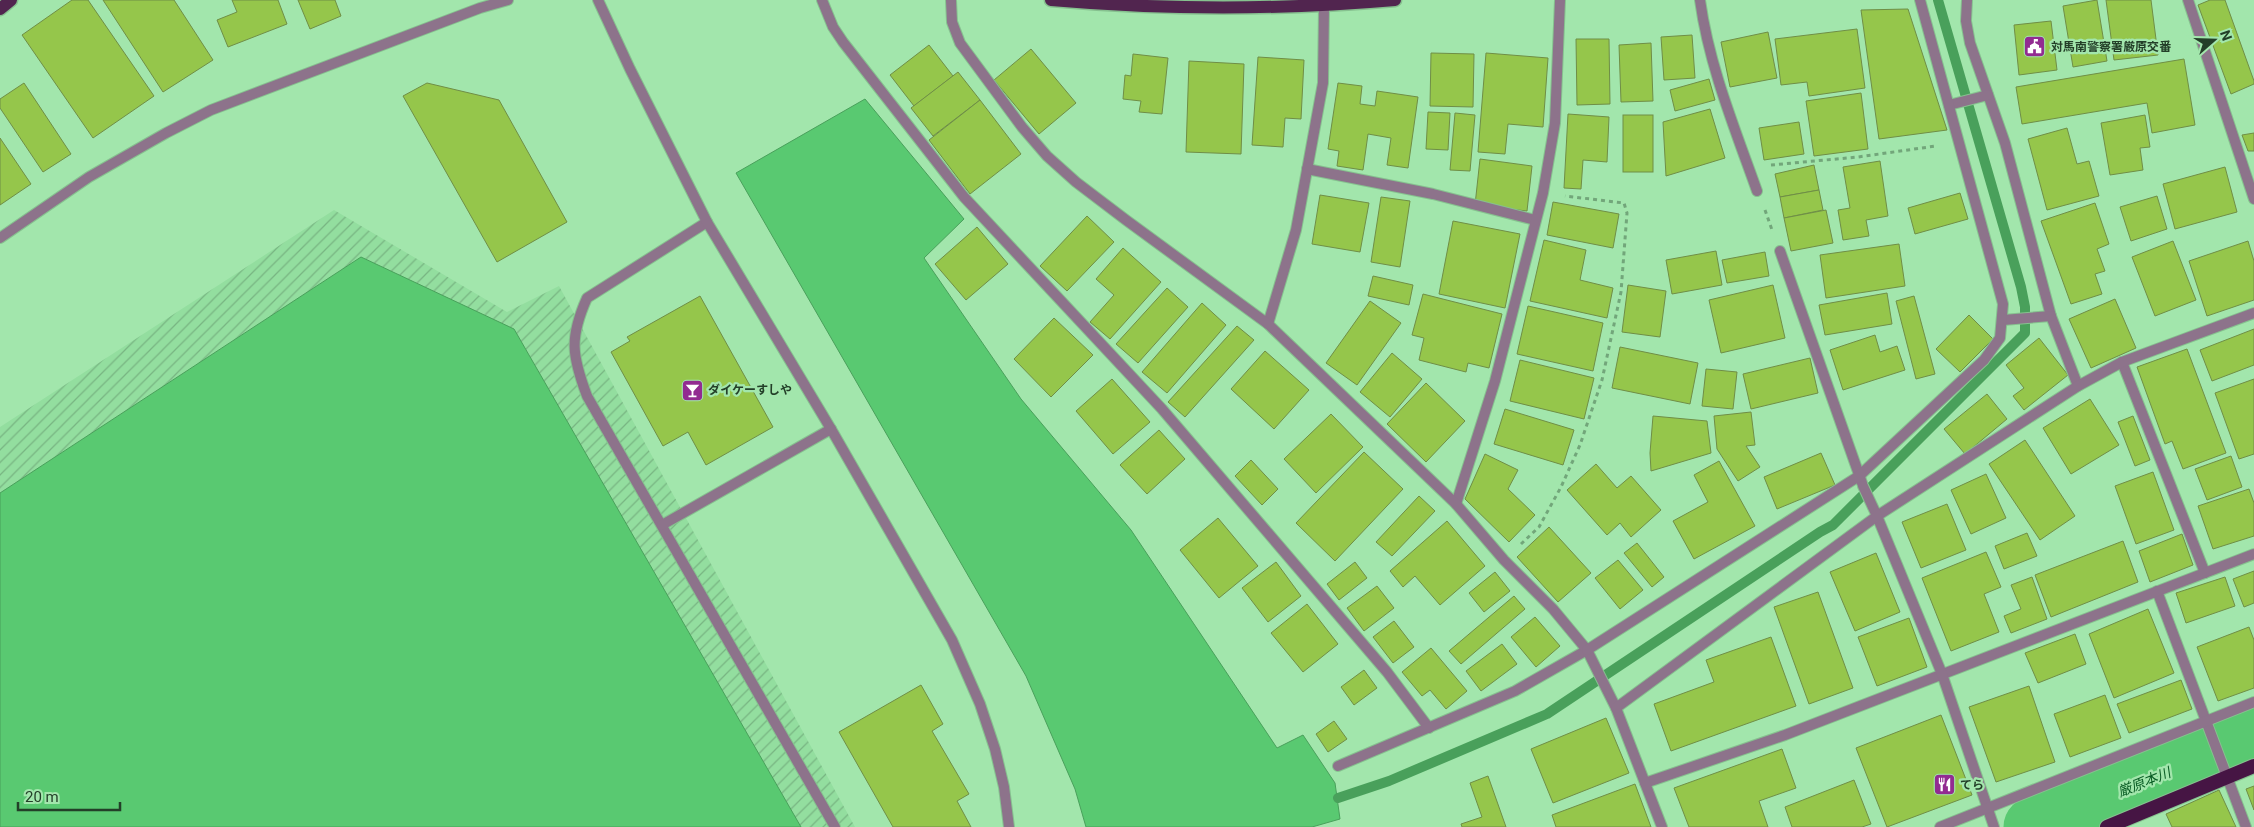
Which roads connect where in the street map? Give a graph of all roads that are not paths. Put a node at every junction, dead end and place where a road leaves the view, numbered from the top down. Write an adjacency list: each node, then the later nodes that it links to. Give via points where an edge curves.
1 (11, 0): 15 (main road)
2 (508, 0): 23 (street, via 211,110 89,177)
3 (598, 0): 22 (street)
4 (822, 0): 44 (street, via 843,42 964,197 1162,409 1381,665)
5 (951, 0): 28 (street, via 952,22 960,43 1047,156 1119,215)
6 (1051, 0): 13 (main road)
7 (1394, 0): 14 (main road)
8 (1560, 0): 21 (street, via 1555,123)
9 (1700, 0): 19 (street, via 1716,74)
10 (1920, 0): 17 (street)
11 (1967, 0): 16 (street, via 1970,44)
12 (2188, 0): 20 (street)
13 (1107, 3): 14 (main road, via 1177,8)
14 (1324, 6): 18 (street, via 1323,83)
15 (0, 8)
16 (1988, 95): 17 (street); 26 (street, via 2005,143)
17 (1954, 104): 27 (street, via 1959,143)
18 (1307, 169): 21 (street, via 1433,194); 28 (street, via 1296,230)
19 (1757, 191)
20 (2254, 199)
21 (1535, 220): 33 (street, via 1495,381)
22 (707, 222): 31 (street); 35 (street, via 587,298 578,318 574,342 576,364 587,396)
23 (0, 238)
24 (1780, 251): 32 (street)
25 (2254, 312): 29 (street)
26 (2047, 316): 27 (street); 30 (street)
27 (2008, 320): 32 (street, via 1984,360)
28 (1268, 324): 33 (street)
29 (2122, 362): 30 (street); 37 (street)
30 (2078, 386): 34 (street)
31 (831, 429): 35 (street); 51 (street, via 956,649 995,749)
32 (1859, 476): 34 (street); 39 (street)
33 (1456, 504): 39 (street)
34 (1875, 513): 40 (street); 42 (street)
35 (662, 524): 50 (street)
36 (2254, 554): 37 (street)
37 (2205, 573): 38 (street)
38 (2157, 591): 40 (street); 43 (street)
39 (1588, 650): 42 (street); 44 (street, via 1515,691)
40 (1942, 674): 48 (street, via 1784,735); 49 (street)
41 (2254, 702): 43 (street)
42 (1616, 708): 48 (street)
43 (2207, 724): 47 (street); 49 (street)
44 (1429, 728): 45 (street)
45 (1338, 766)
46 (2254, 766): 47 (highway)
47 (2225, 772): 54 (highway); 55 (street)
48 (1645, 783): 52 (street)
49 (1992, 818): 53 (street)
50 (835, 827)
51 (1009, 827)
52 (1662, 827)
53 (1940, 827)
54 (2107, 827)
55 (2246, 827)

